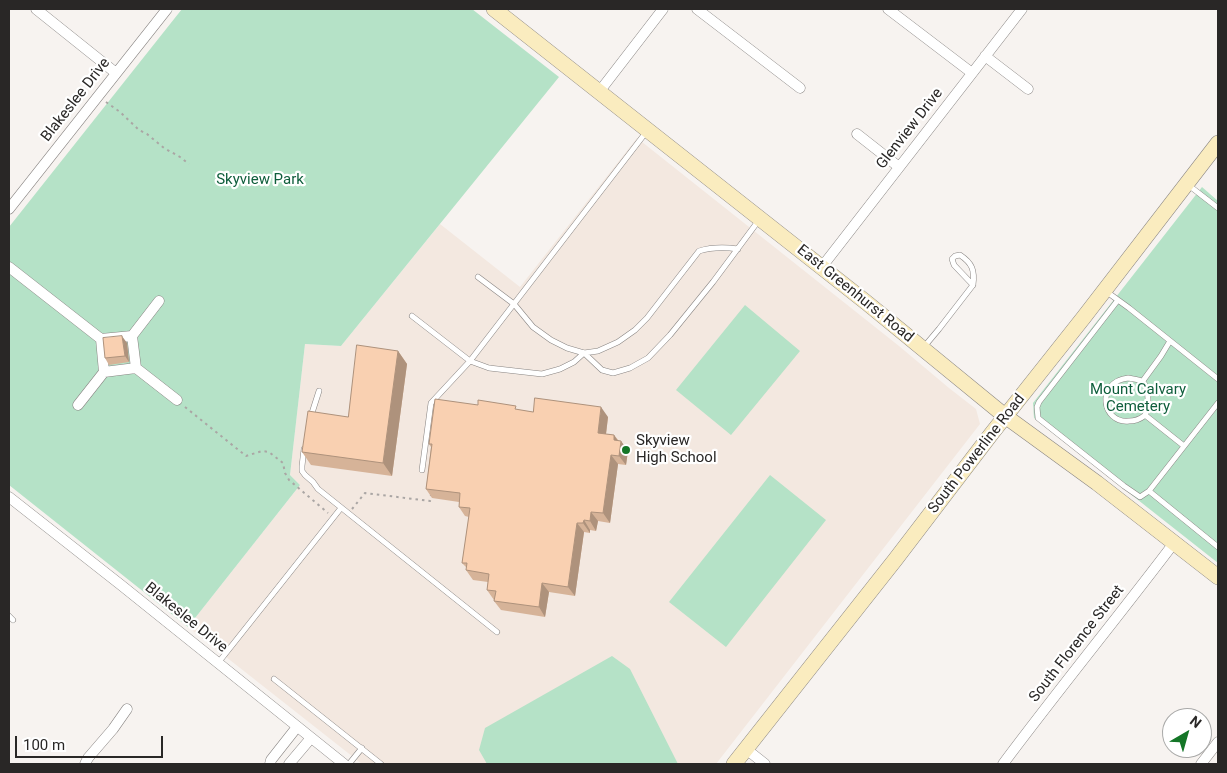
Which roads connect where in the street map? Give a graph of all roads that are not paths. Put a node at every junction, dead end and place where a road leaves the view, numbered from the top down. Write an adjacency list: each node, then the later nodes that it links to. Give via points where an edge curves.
1 (36, 9): 9 (street)
2 (167, 9): 9 (street, Blakeslee Drive)
3 (494, 9): 13 (main road, East Greenhurst Road)
4 (663, 9): 13 (street)
5 (698, 9): 11 (street)
6 (888, 9): 10 (street)
7 (1022, 9): 8 (street, Glenview Drive)
8 (985, 56): 10 (street, Glenview Drive); 12 (street)
9 (116, 73): 20 (street, Blakeslee Drive)
10 (972, 73): 17 (street, Glenview Drive)
11 (800, 88)
12 (1028, 89)
13 (599, 92): 14 (main road, East Greenhurst Road)
14 (648, 130): 21 (main road, East Greenhurst Road); 30 (lane)
15 (857, 134): 17 (street)
16 (1218, 143): 18 (main road, South Powerline Road)
17 (899, 167): 24 (street, Glenview Drive)
18 (1187, 184): 19 (lane); 27 (main road, South Powerline Road)
19 (1218, 208)
20 (9, 209)
21 (760, 218): 22 (lane); 24 (main road, East Greenhurst Road)
22 (738, 249): 36 (lane, via 699,250 635,330 618,342); 36 (lane, via 648,358 614,373 602,370)
23 (9, 267): 33 (street)
24 (822, 268): 35 (main road, East Greenhurst Road)
25 (478, 277): 30 (lane)
26 (973, 285): 26 (lane, via 954,266 952,259 955,256 960,255 972,267); 35 (lane)
27 (1104, 290): 28 (lane); 47 (main road, South Powerline Road)
28 (1118, 300): 34 (lane); 54 (lane, via 1039,402 1037,412 1042,422 1124,486)
29 (159, 301): 32 (street)
30 (514, 304): 36 (lane, via 550,340); 37 (lane)
31 (412, 316): 37 (lane)
32 (132, 336): 33 (street); 38 (street)
33 (101, 339): 39 (street)
34 (1170, 341): 40 (lane); 41 (lane)
35 (922, 348): 47 (main road, East Greenhurst Road)
36 (584, 353): 37 (lane, via 560,369 542,374 489,368)
37 (470, 361): 51 (lane, via 431,403)
38 (136, 368): 39 (street); 43 (street)
39 (104, 372): 45 (street)
40 (1218, 379)
41 (1142, 382): 46 (lane, via 1148,396); 46 (lane, via 1120,379 1109,388 1106,402 1107,409 1117,419 1130,422)
42 (319, 391): 48 (lane)
43 (177, 400)
44 (1218, 403): 50 (lane)
45 (78, 405)
46 (1145, 415): 50 (lane)
47 (1005, 416): 54 (main road, East Greenhurst Road); 67 (main road, South Powerline Road)
48 (309, 422)
49 (306, 439): 55 (lane, via 302,471)
50 (1184, 446): 52 (lane)
51 (422, 470)
52 (1149, 491): 54 (lane); 57 (lane)
53 (9, 497): 60 (street, Blakeslee Drive)
54 (1136, 503): 56 (main road, East Greenhurst Road)
55 (342, 508): 59 (lane); 60 (lane)
56 (1174, 543): 58 (main road, East Greenhurst Road); 76 (street, South Florence Street)
57 (1218, 547)
58 (1218, 577)
59 (497, 632)
60 (218, 664): 63 (street, Blakeslee Drive)
61 (274, 679): 66 (lane)
62 (127, 709): 68 (street)
63 (297, 727): 64 (street, Blakeslee Drive); 69 (street)
64 (310, 738): 70 (street); 71 (street, Blakeslee Drive)
65 (1218, 742): 77 (street)
66 (362, 748): 72 (lane); 73 (lane)
67 (746, 749): 74 (main road, South Powerline Road); 75 (street)
68 (85, 764)
69 (270, 764)
70 (288, 764)
71 (344, 764)
72 (349, 764)
73 (381, 764)
74 (734, 764)
75 (765, 764)
76 (1003, 764)
77 (1201, 764)

